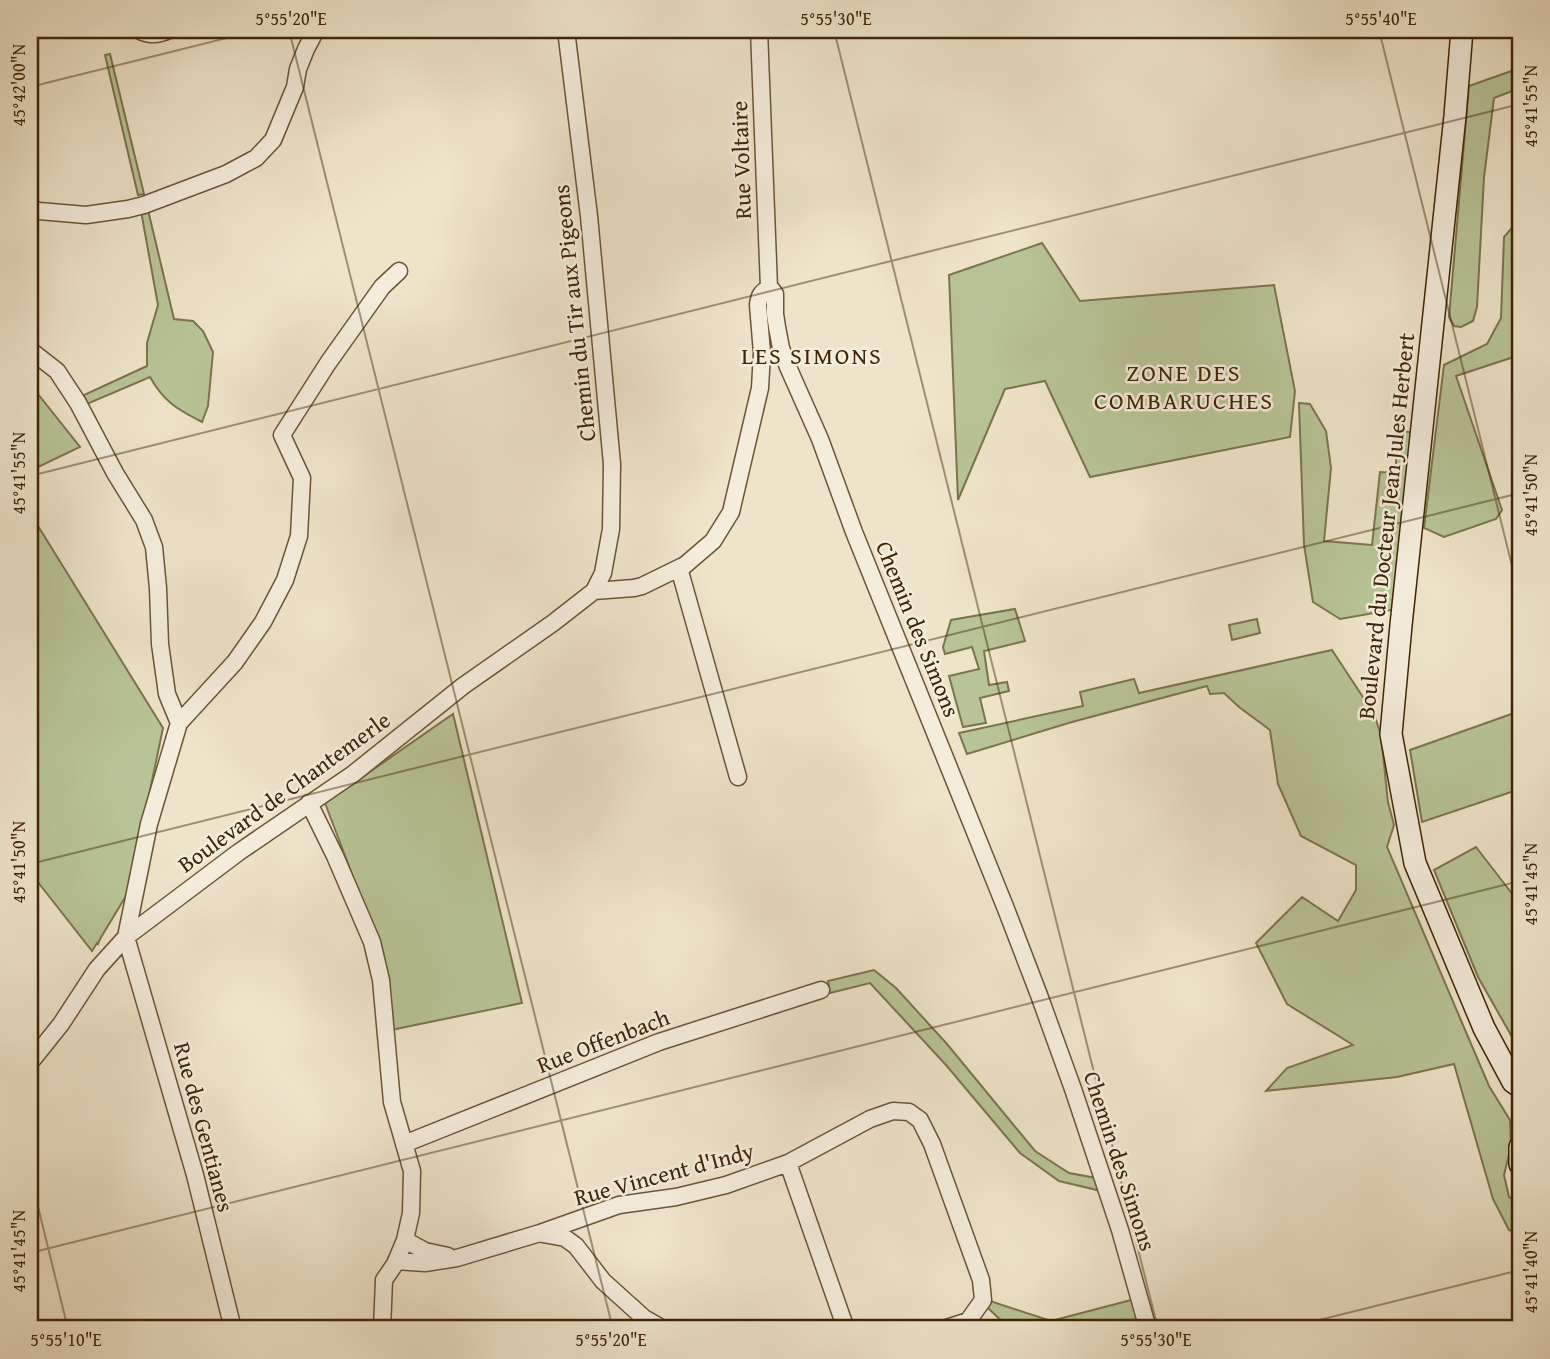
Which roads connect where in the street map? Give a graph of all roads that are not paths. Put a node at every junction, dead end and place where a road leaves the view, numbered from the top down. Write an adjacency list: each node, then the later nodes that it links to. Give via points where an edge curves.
1 (138, 30): 2 (street, via 153,35)
2 (169, 30)
3 (316, 30): 7 (street, via 273,140 256,158 226,174 128,209 86,215)
4 (566, 30): 12 (street, Chemin du Tir aux Pigeons, via 612,464 611,529)
5 (759, 30): 9 (street, Rue Voltaire)
6 (1462, 30): 21 (street, Boulevard du Docteur Jean Jules Herbert, via 1391,734 1415,863 1484,1028)
7 (30, 208)
8 (399, 271): 15 (street, via 374,298 282,435 302,478 299,536 285,580 235,662)
9 (769, 288): 11 (street, via 759,297 760,388 731,512 713,541); 38 (street, Chemin des Simons, via 775,295 777,327 788,367 1039,995 1120,1230)
10 (30, 351): 15 (street, via 57,371 144,520 154,547 167,694)
11 (679, 568): 13 (street); 16 (street)
12 (603, 573): 13 (street); 14 (street, Chemin du Tir aux Pigeons)
13 (634, 588): 14 (street)
14 (594, 591): 17 (street, Boulevard de Chantemerle)
15 (179, 723): 18 (street, via 149,824)
16 (738, 777)
17 (309, 803): 18 (street, Boulevard de Chantemerle); 23 (street, via 372,942 381,980 392,1102)
18 (126, 937): 20 (street, Boulevard de Chantemerle); 33 (street, Rue des Gentianes, via 195,1175)
19 (821, 990): 23 (street, Rue Offenbach, via 659,1042)
20 (30, 1060)
21 (1517, 1084): 22 (street, Boulevard du Docteur Jean Jules Herbert)
22 (1520, 1103)
23 (404, 1144): 29 (street, via 412,1171)
24 (1520, 1147): 26 (street)
25 (788, 1163): 27 (street, Rue Vincent d'Indy, via 726,1185 620,1205); 36 (street); 37 (street, Rue Vincent d'Indy, via 894,1111 909,1112 920,1120 981,1280 983,1300 968,1321)
26 (1520, 1164)
27 (587, 1216): 28 (street, Rue Vincent d'Indy); 30 (street)
28 (540, 1233): 30 (street, Rue Vincent d'Indy, via 565,1238); 31 (street, Rue Vincent d'Indy)
29 (405, 1240): 31 (street, via 425,1251); 32 (street)
30 (576, 1246): 35 (street, via 603,1281 643,1318)
31 (457, 1258): 32 (street, Rue Vincent d'Indy)
32 (396, 1261): 34 (street, via 384,1280)
33 (233, 1329)
34 (382, 1329)
35 (663, 1329)
36 (846, 1329)
37 (943, 1329)
38 (1148, 1329)

